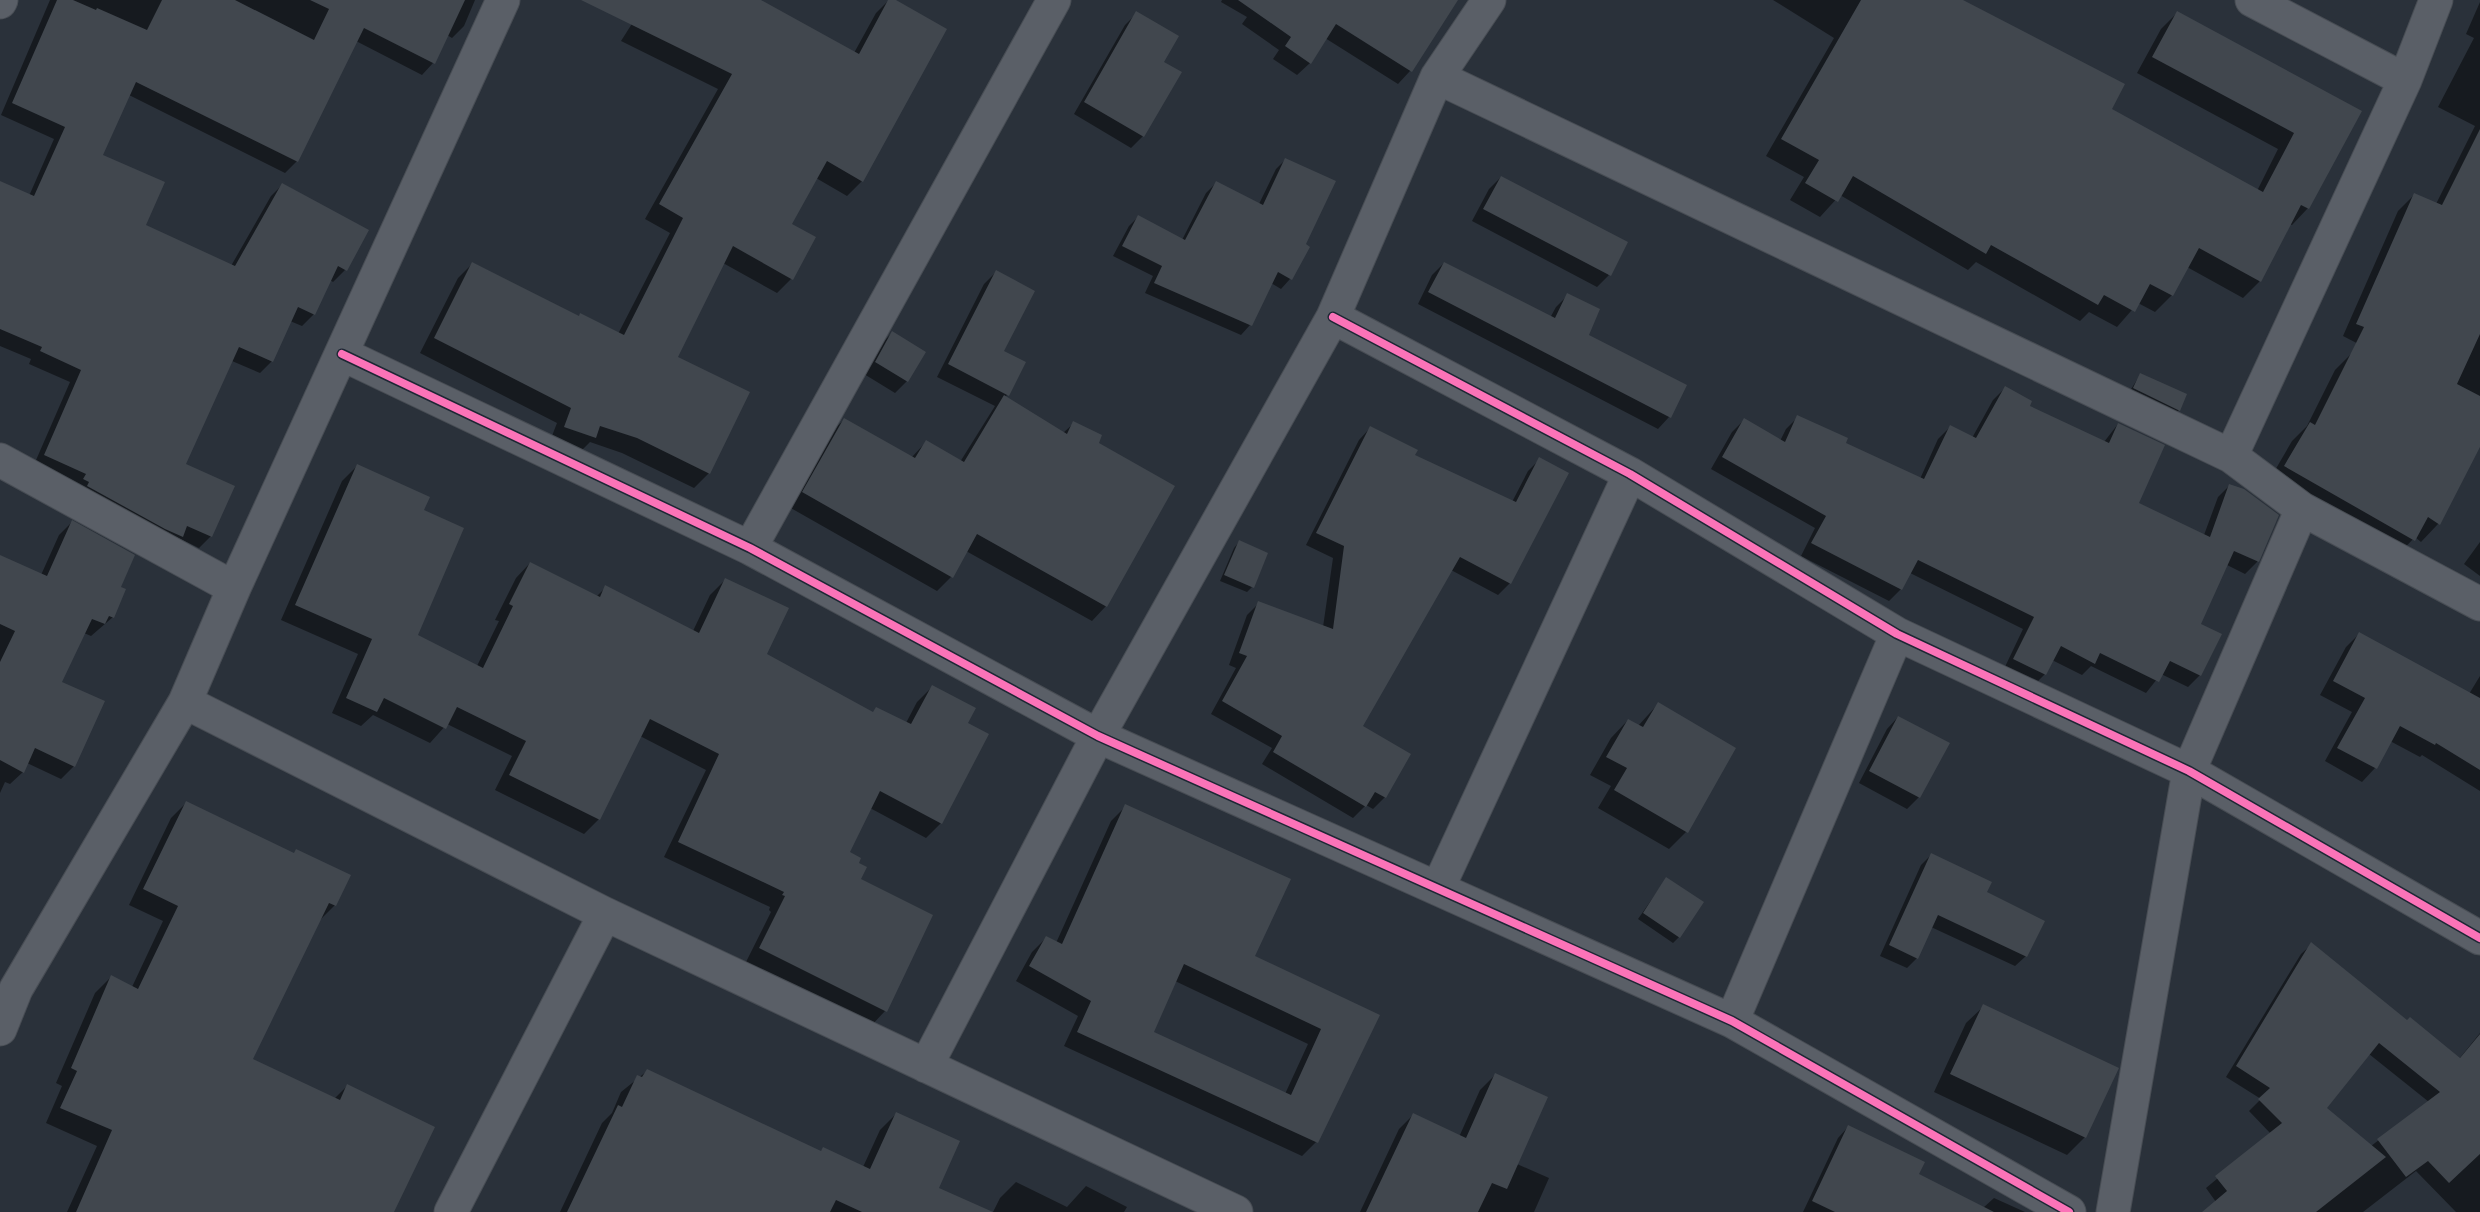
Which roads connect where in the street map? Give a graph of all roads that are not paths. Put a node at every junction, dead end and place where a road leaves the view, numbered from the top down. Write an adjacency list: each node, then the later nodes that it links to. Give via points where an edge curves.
1 (504, 0): 9 (street)
2 (1054, 0): 14 (street)
3 (1489, 0): 6 (street)
4 (2252, 0): 7 (street)
5 (2436, 0): 7 (street)
6 (1437, 77): 8 (street); 10 (street)
7 (2404, 80): 10 (street)
8 (1333, 317): 12 (street); 19 (street)
9 (342, 354): 14 (street); 15 (street)
10 (2231, 456): 13 (street)
11 (0, 460): 15 (street)
12 (1630, 474): 17 (street); 21 (street)
13 (2302, 509): 16 (street); 20 (street)
14 (750, 548): 19 (street)
15 (234, 588): 18 (street)
16 (2480, 604)
17 (1897, 634): 20 (street); 25 (street)
18 (185, 702): 22 (street); 24 (street)
19 (1098, 736): 21 (street); 27 (street)
20 (2189, 771): 23 (street); 31 (street)
21 (1438, 888): 25 (street)
22 (605, 914): 27 (street); 28 (street)
23 (2480, 938)
24 (8, 984): 26 (street)
25 (1732, 1021): 30 (street)
26 (0, 1029)
27 (926, 1066): 29 (street)
28 (451, 1212)
29 (1236, 1212)
30 (2069, 1212)
31 (2113, 1212)

